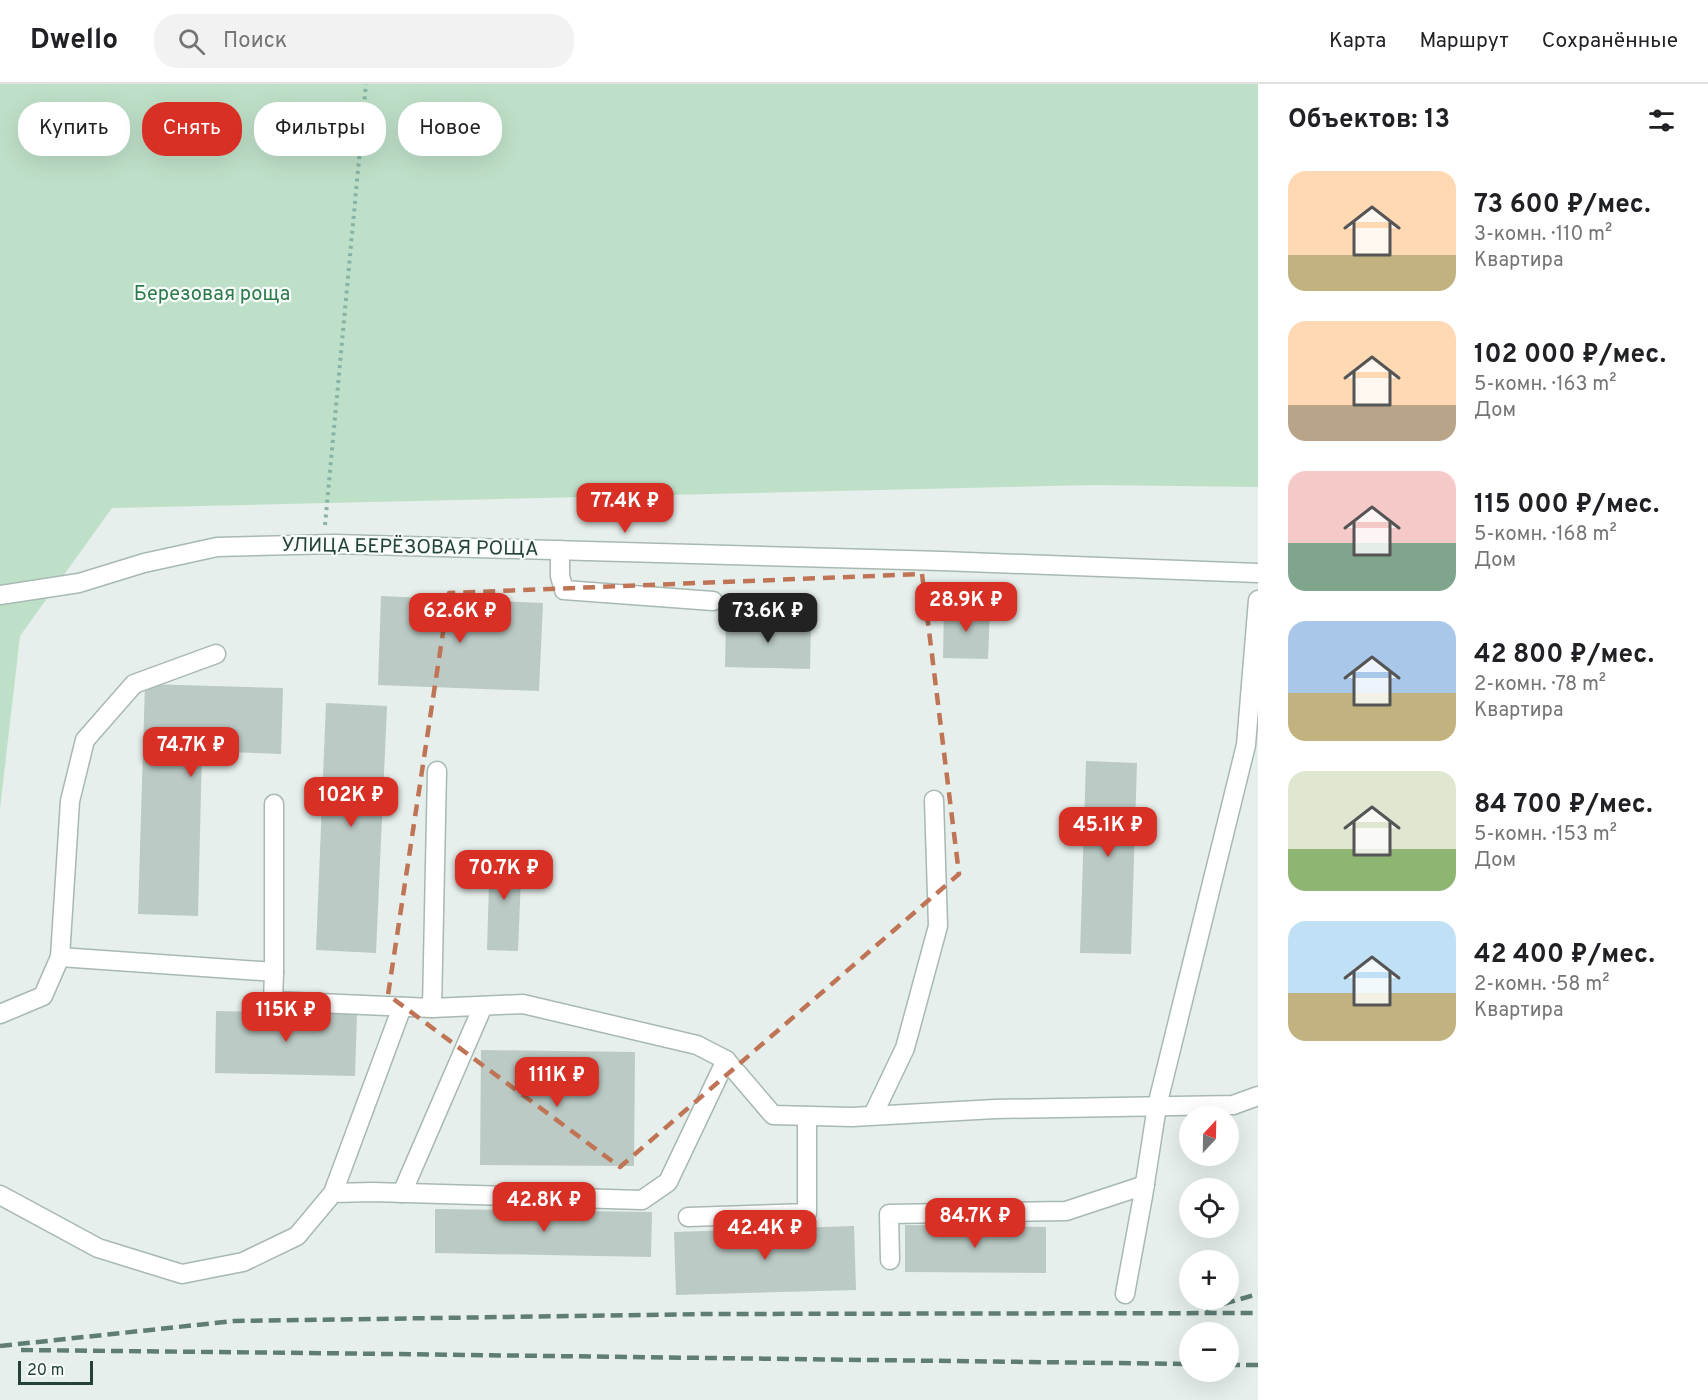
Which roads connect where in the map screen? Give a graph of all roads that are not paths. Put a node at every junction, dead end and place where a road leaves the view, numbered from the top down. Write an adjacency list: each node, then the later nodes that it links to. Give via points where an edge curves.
1 (561, 550): 2 (street, УЛИЦА БЕРЁЗОВАЯ РОЩА); 3 (street, УЛИЦА БЕРЁЗОВАЯ РОЩА, via 323,544 217,547 79,583); 5 (street, via 564,590)
2 (1258, 573)
3 (0, 594)
4 (1258, 600): 7 (street)
5 (713, 601)
6 (216, 654): 11 (street, via 134,684 85,740 70,801)
7 (1252, 745): 19 (street)
8 (437, 771): 15 (street)
9 (934, 800): 20 (street, via 938,926 906,1048)
10 (274, 804): 12 (street)
11 (60, 957): 12 (street); 16 (street, via 43,996)
12 (274, 972): 14 (street, via 273,1001)
13 (483, 1006): 15 (street); 17 (street, via 523,1004 697,1046); 24 (street)
14 (402, 1007): 15 (street); 23 (street)
15 (432, 1008)
16 (0, 1014)
17 (726, 1060): 21 (street, via 773,1115); 24 (street, via 668,1182 642,1200)
18 (1258, 1096): 19 (street, via 1233,1105)
19 (1157, 1106): 20 (street); 22 (street)
20 (873, 1115): 21 (street)
21 (807, 1116): 26 (street, via 807,1213)
22 (1145, 1185): 27 (street, via 1066,1211 889,1214); 28 (street)
23 (333, 1193): 24 (street); 25 (street, via 297,1236 243,1262 182,1274 98,1248)
24 (402, 1193)
25 (0, 1195)
26 (688, 1217)
27 (890, 1260)
28 (1125, 1294)

